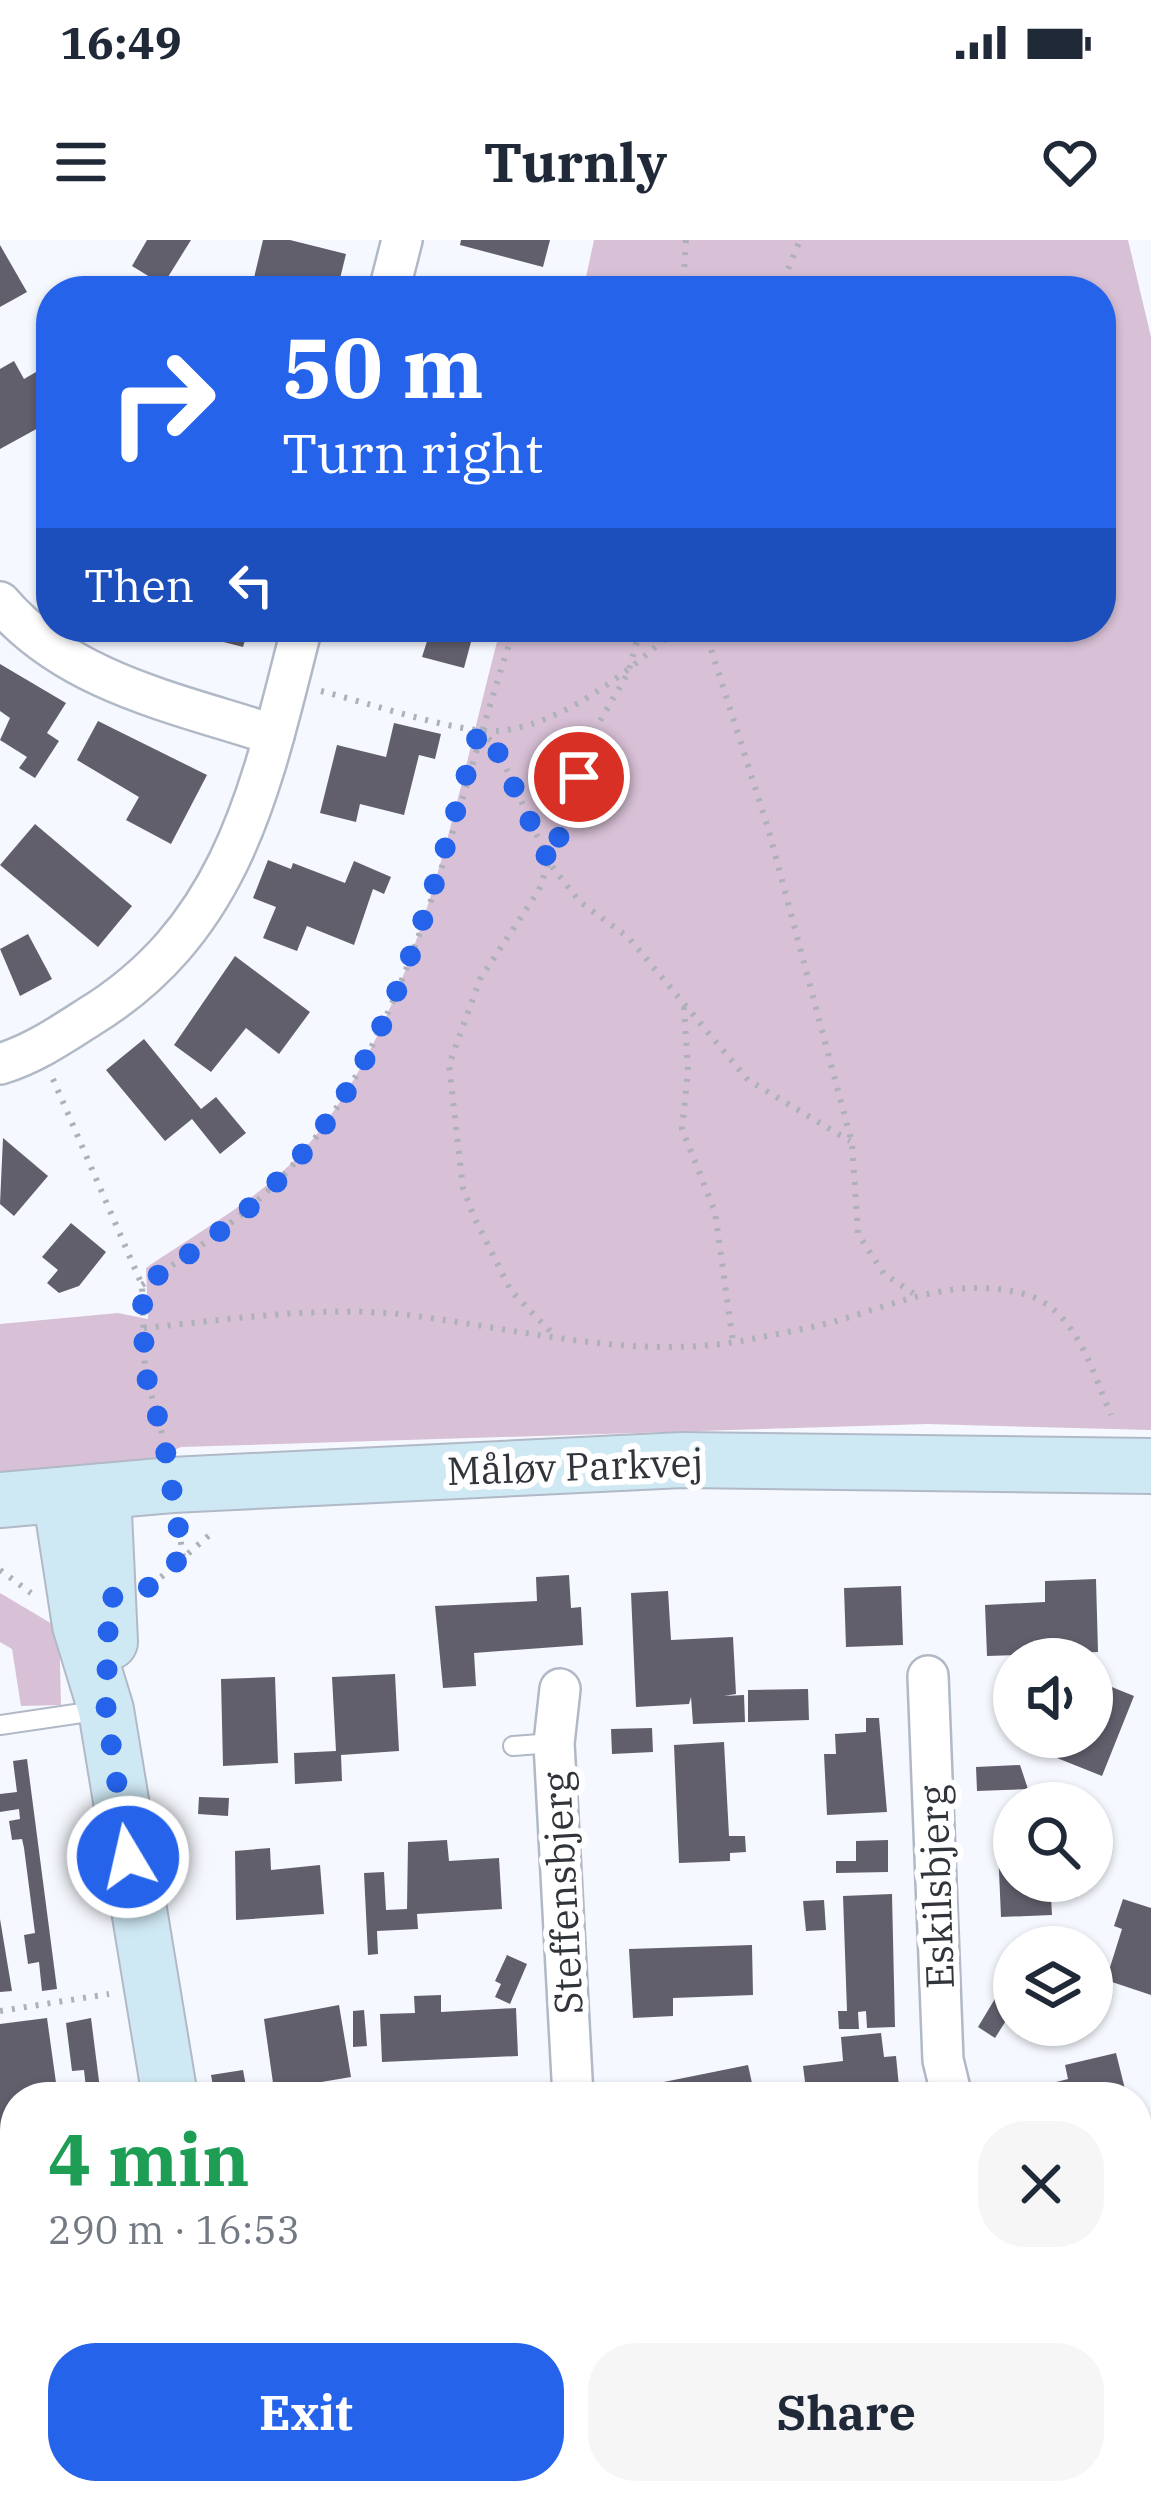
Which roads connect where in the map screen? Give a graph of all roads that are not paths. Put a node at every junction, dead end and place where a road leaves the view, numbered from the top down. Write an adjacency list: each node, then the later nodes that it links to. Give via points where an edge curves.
1 (402, 240): 2 (street)
2 (393, 276)
3 (0, 602): 4 (street)
4 (36, 639)
5 (41, 642): 7 (street, via 94,675)
6 (298, 642): 7 (street)
7 (274, 735): 8 (street, via 241,844 196,923 128,994)
8 (0, 1064)
9 (1151, 1466): 10 (street, Måløv Parkvej, via 682,1460)
10 (81, 1493): 11 (street, Måløv Parkvej); 14 (street)
11 (0, 1500)
12 (928, 1676): 20 (street, Eskilsbjerg)
13 (560, 1689): 16 (street, Steffensbjerg)
14 (106, 1710): 15 (lane); 18 (street)
15 (0, 1725)
16 (554, 1743): 17 (lane); 19 (street, Steffensbjerg)
17 (513, 1746)
18 (167, 2082)
19 (572, 2082)
20 (948, 2082)

